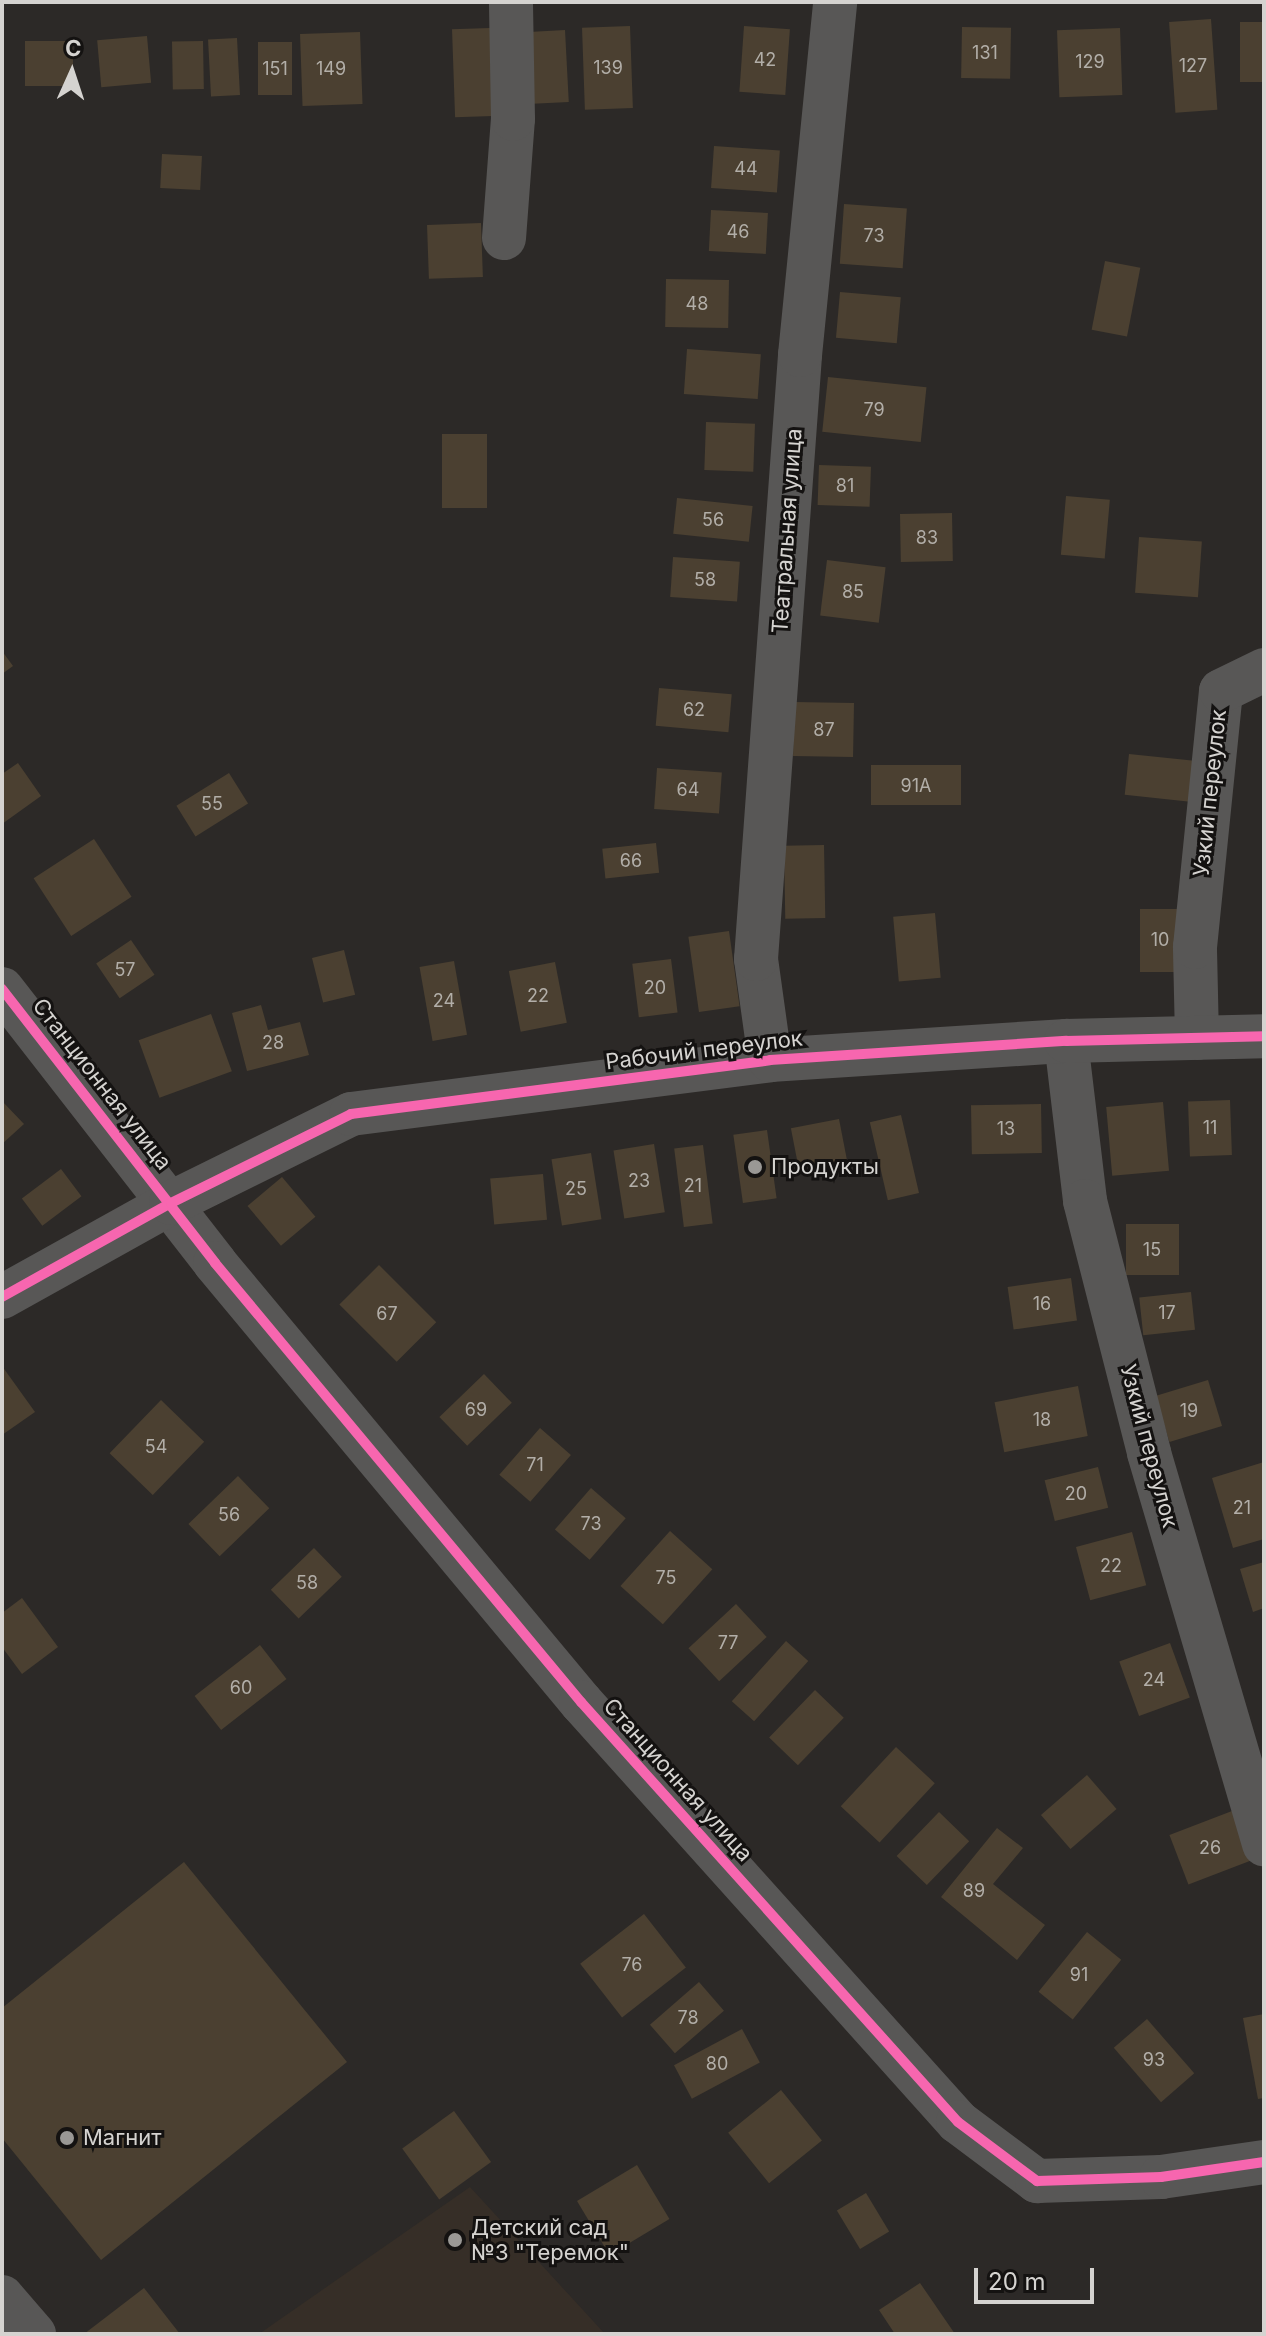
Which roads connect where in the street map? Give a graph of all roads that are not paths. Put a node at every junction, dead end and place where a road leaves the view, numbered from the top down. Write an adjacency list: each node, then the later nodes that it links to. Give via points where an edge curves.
1 (511, 2): 3 (street, via 513,119)
2 (835, 2): 9 (street, Театральная улица, via 800,355 756,959)
3 (504, 238)
4 (1264, 670): 7 (street, Узкий переулок, via 1221,691 1197,918)
5 (2, 989): 10 (street, Станционная улица)
6 (1264, 1036): 7 (street, Рабочий переулок)
7 (1197, 1038): 8 (street, Рабочий переулок)
8 (1066, 1041): 9 (street, Рабочий переулок); 12 (street, Узкий переулок, via 1085,1201 1149,1453)
9 (770, 1060): 10 (street, Рабочий переулок, via 351,1114)
10 (171, 1203): 11 (street, Станционная улица); 13 (street, Станционная улица, via 581,1702 958,2122 1037,2181 1161,2177)
11 (2, 1297)
12 (1264, 1844)
13 (1264, 2162)
14 (2, 2297): 15 (street)
15 (34, 2334)

